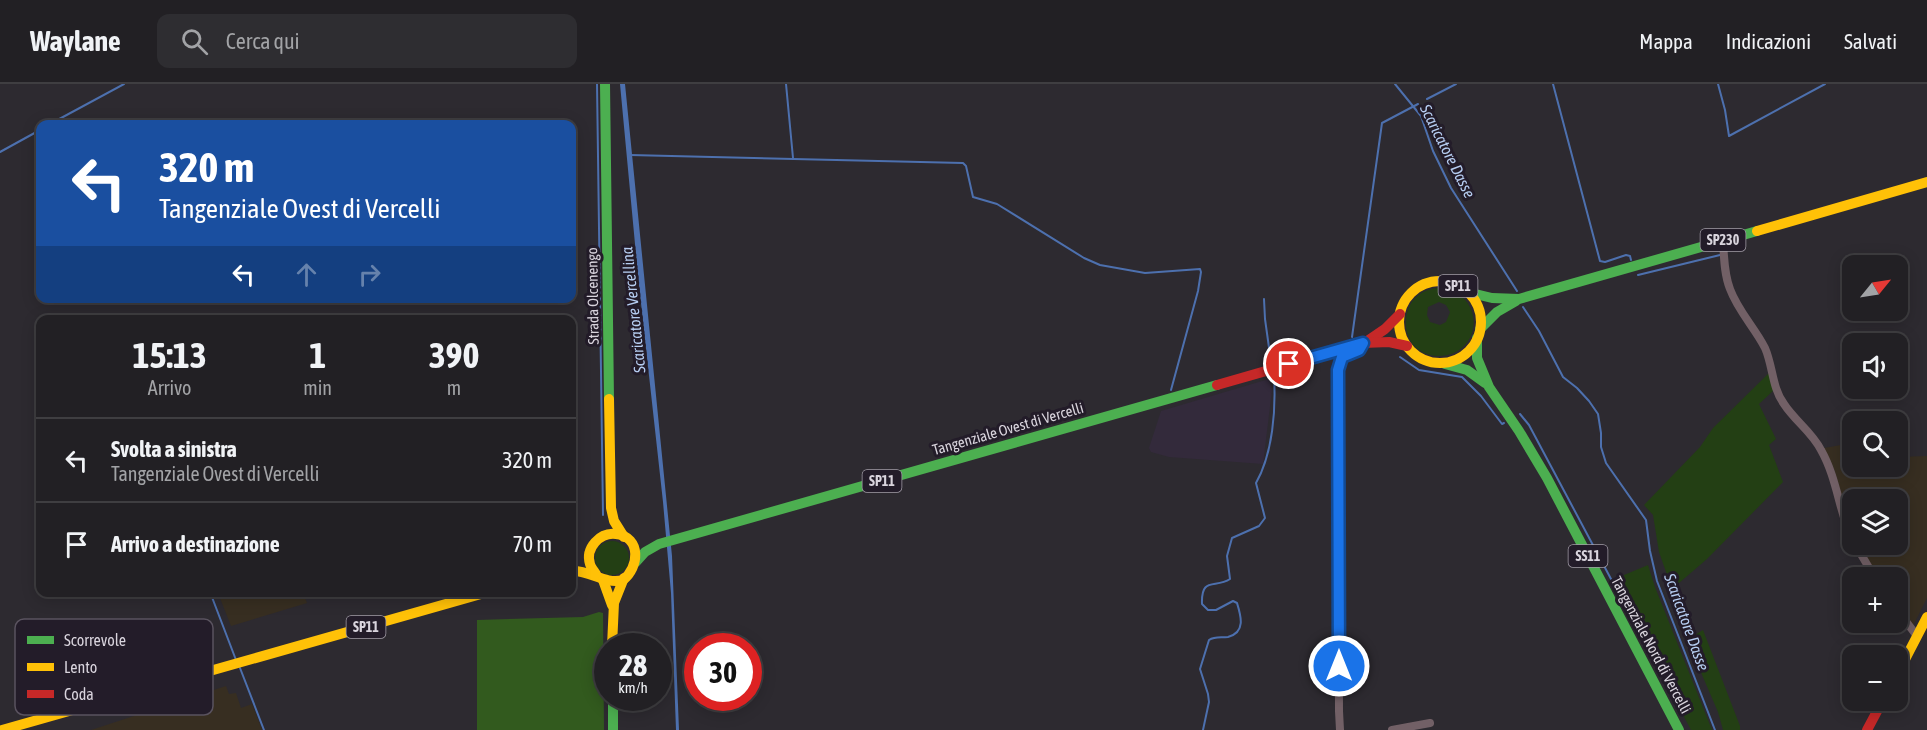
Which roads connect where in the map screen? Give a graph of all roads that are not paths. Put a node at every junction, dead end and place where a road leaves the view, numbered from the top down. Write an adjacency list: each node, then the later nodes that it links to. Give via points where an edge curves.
1 (605, 84): 12 (main road, Strada Olcenengo)
2 (1927, 182): 3 (main road, SP230)
3 (1723, 240): 5 (main road, SP230); 13 (street, via 1730,289 1765,348 1783,404 1823,452)
4 (1467, 292): 5 (main road, SP230, via 1497,300); 6 (main road, SP11, via 1446,282 1423,285 1405,300); 7 (main road, SP11, via 1476,305)
5 (1519, 299): 7 (main road, SP230, via 1497,312)
6 (1400, 314): 8 (main road, Tangenziale Ovest di Vercelli / SP11, via 1385,330); 9 (main road, via 1400,331)
7 (1478, 334): 10 (main road, via 1463,356); 11 (main road, Tangenziale Nord di Vercelli, via 1477,358)
8 (1364, 343): 9 (main road, Tangenziale Ovest di Vercelli / SP11); 16 (main road, Tangenziale Ovest di Vercelli / SP11); 37 (street, via 1359,350 1342,357 1338,377)
9 (1407, 346): 10 (main road, SP11, via 1418,357)
10 (1441, 363): 11 (main road, Tangenziale Nord di Vercelli, via 1460,366)
11 (1489, 387): 39 (main road, Tangenziale Nord di Vercelli / SS11, via 1547,478)
12 (611, 508): 14 (main road, Strada Olcenengo); 15 (main road, Strada Olcenengo)
13 (1842, 511)
14 (602, 536): 15 (main road, via 615,534); 17 (main road)
15 (627, 540): 16 (main road, Tangenziale Ovest di Vercelli / SP11); 18 (main road, via 635,551)
16 (659, 544): 18 (main road, Tangenziale Ovest di Vercelli)
17 (590, 549): 19 (main road); 21 (main road, via 590,566)
18 (636, 562): 22 (main road)
19 (576, 563)
20 (576, 571): 21 (main road)
21 (600, 578): 22 (main road); 24 (main road)
22 (624, 578): 24 (main road)
23 (470, 597): 30 (main road, SP11)
24 (612, 606): 27 (main road)
25 (1927, 617): 28 (main road)
26 (1908, 624): 28 (street)
27 (612, 633)
28 (1917, 636): 29 (main road)
29 (1908, 654)
30 (213, 670)
31 (613, 711): 36 (main road)
32 (1877, 711): 40 (main road)
33 (55, 715): 35 (main road, SP11)
34 (1430, 723): 38 (street)
35 (2, 730)
36 (613, 730)
37 (1340, 730)
38 (1392, 730)
39 (1679, 730)
40 (1867, 730)

